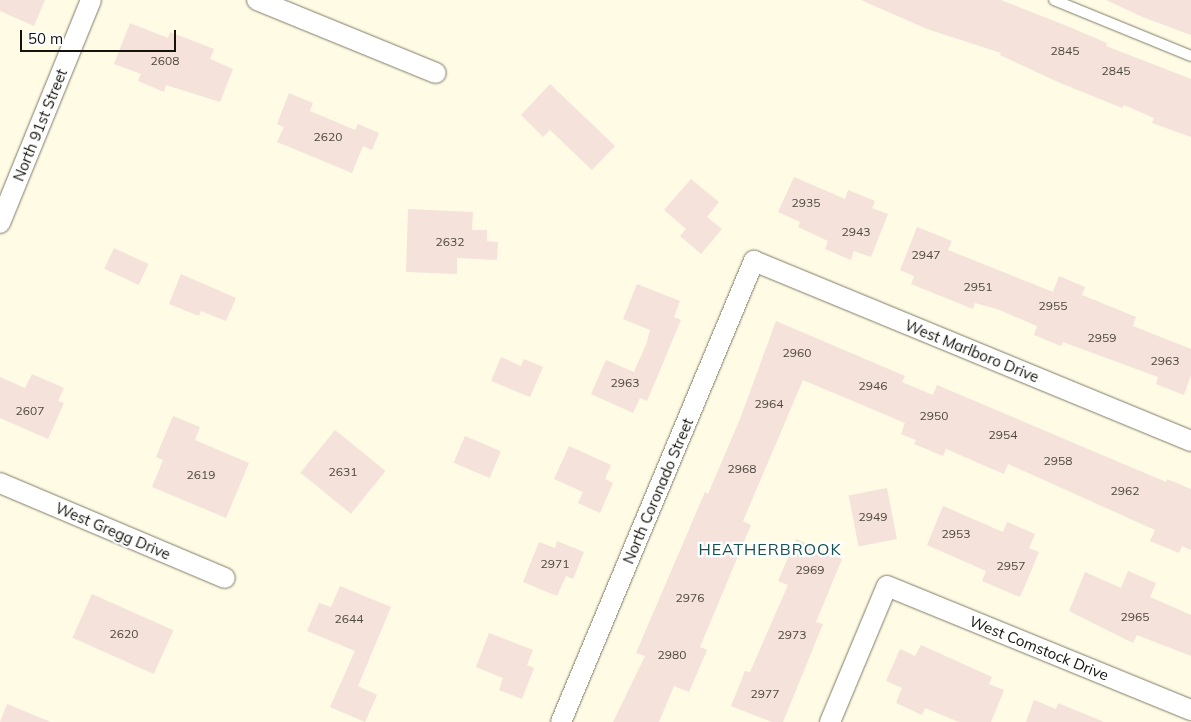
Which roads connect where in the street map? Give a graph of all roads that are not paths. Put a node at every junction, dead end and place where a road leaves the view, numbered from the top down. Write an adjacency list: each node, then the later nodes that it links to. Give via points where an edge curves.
1 (91, 0): 6 (street, North 91st Street)
2 (257, 0): 5 (street)
3 (1054, 0): 4 (lane)
4 (1191, 56)
5 (436, 73)
6 (0, 223)
7 (754, 261): 8 (street, West Marlboro Drive); 12 (street, North Coronado Street)
8 (1191, 440)
9 (0, 483): 10 (street, West Gregg Drive)
10 (225, 578)
11 (1191, 710): 13 (street, West Comstock Drive, via 887,586)
12 (561, 722)
13 (830, 722)

